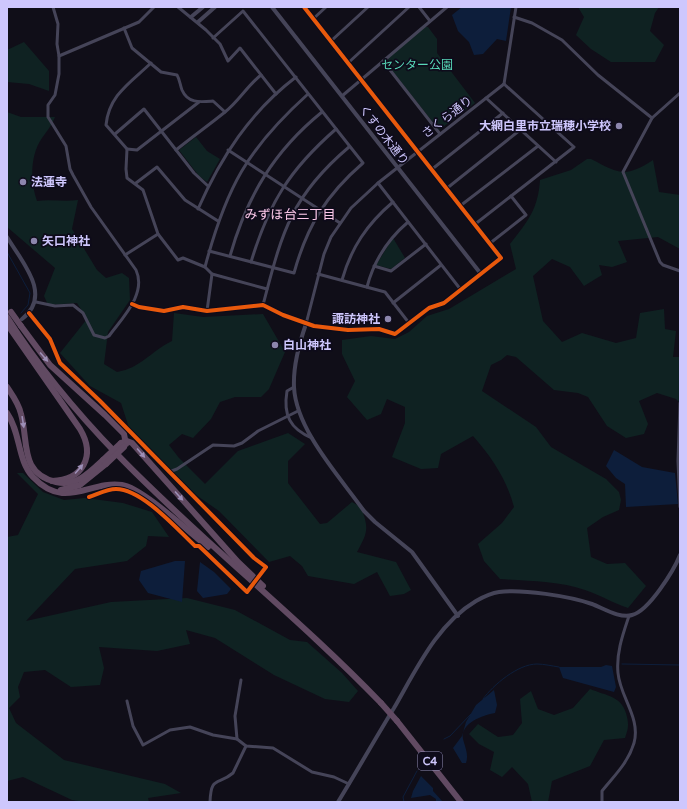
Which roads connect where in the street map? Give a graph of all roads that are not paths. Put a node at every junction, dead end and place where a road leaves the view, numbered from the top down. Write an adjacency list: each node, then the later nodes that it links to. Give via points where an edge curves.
1 (53, 7): 22 (street, via 58,24 56,44)
2 (154, 7): 19 (street, via 142,20)
3 (178, 7): 14 (street)
4 (203, 7): 14 (street)
5 (215, 7): 18 (street)
6 (272, 7): 33 (street, くすの木通り)
7 (304, 7): 16 (street)
8 (326, 7): 16 (street)
9 (368, 7): 21 (street)
10 (409, 7): 25 (street)
11 (419, 7): 17 (street)
12 (446, 7): 17 (street)
13 (516, 7): 15 (street)
14 (191, 17): 18 (street)
15 (514, 17): 29 (street); 39 (street, via 532,23 562,40 598,75)
16 (313, 19): 21 (street)
17 (430, 21): 23 (street)
18 (198, 22): 20 (street)
19 (124, 28): 22 (street); 24 (street, via 132,48)
20 (213, 38): 26 (street, via 220,44 228,60 240,48); 27 (street, via 243,11)
21 (331, 41): 25 (street)
22 (60, 56): 76 (street, via 57,89 46,112 66,146 68,164 73,175 91,207)
23 (383, 61): 28 (street); 44 (street)
24 (151, 63): 35 (street, via 161,72 177,75 187,98); 43 (street, via 113,99 107,113 106,125)
25 (348, 63): 28 (street)
26 (261, 75): 31 (street); 36 (street)
27 (296, 77): 31 (street); 32 (street)
28 (361, 80): 33 (street); 50 (street)
29 (504, 84): 34 (street, さくら通り); 52 (street, via 574,147)
30 (680, 93): 39 (street)
31 (276, 94): 49 (street, via 254,116)
32 (308, 94): 37 (street); 51 (street, via 267,134)
33 (342, 96): 53 (street, くすの木通り)
34 (486, 98): 38 (street); 44 (street, さくら通り)
35 (199, 102): 36 (street, via 213,101); 42 (street)
36 (225, 112): 48 (street)
37 (322, 112): 40 (street); 55 (street, via 298,133)
38 (503, 114): 41 (street); 54 (street)
39 (652, 118): 83 (street, via 623,172 660,262)
40 (336, 129): 46 (street); 59 (street, via 310,152)
41 (520, 130): 45 (street); 60 (street)
42 (161, 131): 43 (street, via 144,109); 47 (street, via 137,150); 48 (street)
43 (115, 134): 47 (street)
44 (440, 134): 50 (street, さくら通り)
45 (538, 146): 52 (street); 64 (street)
46 (349, 147): 62 (street, via 329,164); 66 (street, via 362,163 344,179)
47 (127, 150): 57 (street, via 127,178)
48 (176, 150): 58 (street, via 197,178)
49 (228, 150): 51 (street); 58 (street)
50 (417, 152): 53 (street, さくら通り); 54 (street)
51 (246, 162): 55 (street); 67 (street)
52 (556, 162): 61 (street)
53 (397, 168): 56 (street, さくら通り); 86 (street, くすの木通り)
54 (431, 170): 60 (street)
55 (265, 174): 59 (street); 77 (street, via 243,214)
56 (378, 182): 63 (street); 69 (street, さくら通り, via 363,194)
57 (136, 183): 65 (street, via 157,166 179,195); 71 (street, via 143,190)
58 (208, 186): 65 (street)
59 (283, 186): 62 (street); 78 (street, via 264,221)
60 (446, 188): 64 (street)
61 (511, 196): 70 (street); 74 (street, via 526,215)
62 (301, 198): 66 (street); 82 (street, via 287,223)
63 (393, 202): 68 (street); 87 (street, via 364,231 352,252)
64 (460, 206): 70 (street)
65 (198, 209): 67 (street)
66 (320, 210): 69 (street); 82 (street, via 300,250 294,273)
67 (218, 221): 75 (street)
68 (408, 222): 73 (street); 80 (street, via 385,245)
69 (340, 223): 85 (street, さくら通り, via 331,237)
70 (474, 225): 74 (street)
71 (158, 234): 76 (street); 81 (street, via 178,260 183,258)
72 (7, 237): 91 (street, via 32,280 37,295)
73 (426, 244): 79 (street); 80 (street, via 391,271)
74 (489, 244): 86 (street, via 501,258)
75 (209, 251): 77 (street); 81 (street)
76 (125, 255): 93 (street, via 139,277)
77 (230, 256): 78 (street)
78 (251, 262): 82 (street)
79 (442, 265): 90 (street); 92 (street)
80 (374, 266): 88 (street)
81 (205, 267): 84 (street)
82 (273, 268): 89 (street)
83 (680, 271)
84 (212, 274): 89 (street); 95 (street)
85 (318, 274): 87 (street); 101 (street, さくら通り)
86 (481, 274): 90 (street)
87 (342, 280): 88 (street)
88 (367, 287): 92 (street, via 385,292)
89 (267, 289): 94 (street)
90 (461, 290): 99 (street)
91 (36, 302): 93 (street, via 55,306 73,305 83,313 94,335 105,338); 97 (street)
92 (393, 303): 99 (street)
93 (132, 304): 95 (street, via 164,311 183,307)
94 (263, 305): 95 (street); 101 (street)
95 (207, 311)
96 (8, 312): 109 (highway, one-way to 109, bridge, via 50,365 124,434); 122 (highway, C4, via 38,361 111,448 172,509)
97 (29, 313): 98 (street); 111 (street, via 50,339 60,363)
98 (22, 319)
99 (409, 323): 101 (street, via 395,334 379,329 348,330)
100 (7, 324): 112 (highway, one-way to 100, via 68,479 82,468 86,457 86,440); 117 (highway, C4, via 94,434 144,486)
101 (306, 324): 103 (street, via 295,366)
102 (7, 387): 112 (highway, one-way to 112, via 20,409 29,461 41,476)
103 (294, 387): 105 (street); 107 (street, via 288,391)
104 (680, 403): 115 (street)
105 (298, 411): 107 (street); 108 (street)
106 (7, 413): 113 (highway, via 16,430 29,472)
107 (286, 416): 108 (street, via 302,434); 111 (street, via 242,443 234,446 213,446)
108 (312, 438): 120 (street, via 364,511 421,562)
109 (124, 444): 110 (highway, bridge); 122 (highway, one-way to 122, via 135,445 238,562)
110 (105, 462): 112 (highway, via 75,482 63,484); 113 (highway, via 80,485 64,490)
111 (169, 472): 118 (street)
112 (52, 481)
113 (51, 489): 117 (highway, via 72,494 107,485 123,485 146,497)
114 (89, 496): 119 (street, via 116,489 140,498 195,546 200,546)
115 (680, 507)
116 (680, 555): 121 (street, via 677,564 642,611)
117 (220, 556): 123 (highway, C4)
118 (266, 567)
119 (247, 592)
120 (458, 616): 121 (street, via 486,595 515,592 569,599); 128 (street, via 424,656)
121 (629, 616): 132 (street, via 620,646 618,672 635,723 635,737 633,747 619,773 602,791)
122 (308, 631): 123 (highway, C4)
123 (336, 658): 131 (highway, C4, bridge, via 397,721)
124 (241, 680): 126 (street, via 235,716)
125 (127, 701): 126 (street, via 133,726 143,745 170,730 184,726)
126 (237, 739): 127 (street)
127 (246, 746): 128 (street, via 272,748 312,772 334,777); 129 (street, via 233,773 217,780 211,787)
128 (349, 784): 130 (street)
129 (210, 802)
130 (338, 802)
131 (461, 802)
132 (602, 802)

